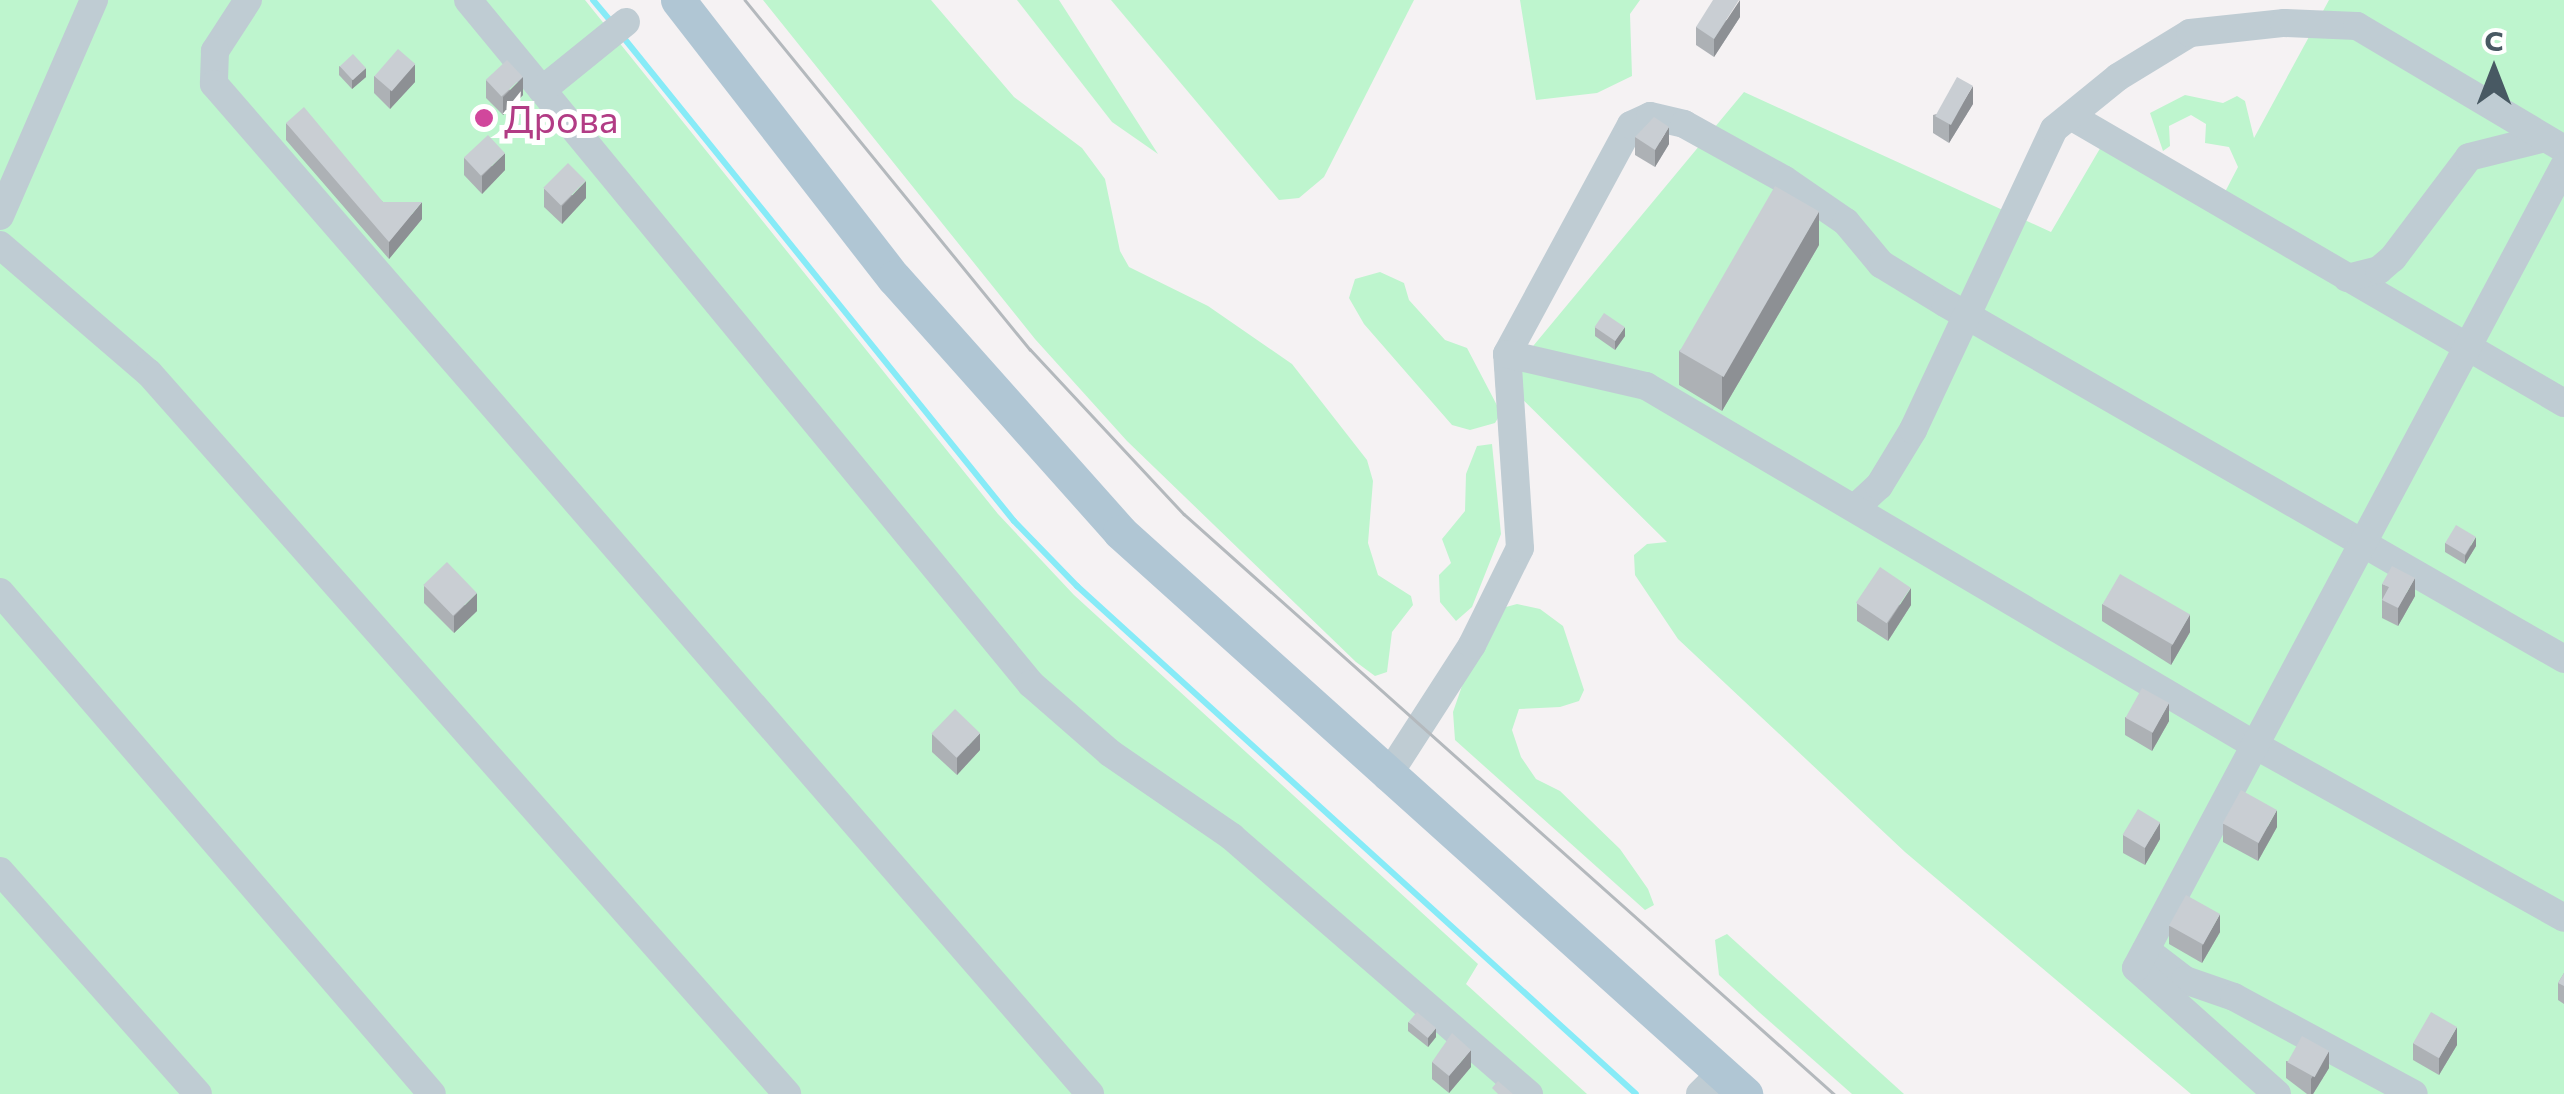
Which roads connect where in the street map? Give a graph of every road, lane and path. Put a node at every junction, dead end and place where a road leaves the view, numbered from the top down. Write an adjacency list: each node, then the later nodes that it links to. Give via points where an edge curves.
1 (94, 0): 10 (lane)
2 (248, 0): 30 (lane, via 215,51 214,84)
3 (468, 0): 6 (lane)
4 (678, 0): 22 (main road, via 1001,405 1120,532)
5 (626, 22): 6 (lane)
6 (542, 90): 31 (lane, via 1031,684 1110,753 1232,836)
7 (2074, 118): 8 (lane, via 2118,77 2190,33 2337,24 2357,26); 12 (lane); 13 (lane, via 2046,141)
8 (2554, 143): 12 (lane, via 2469,157 2393,258 2380,270)
9 (2564, 166): 14 (lane)
10 (0, 216)
11 (0, 244): 29 (lane, via 148,373)
12 (2347, 278): 14 (lane)
13 (1967, 316): 15 (lane, via 1881,264 1846,222 1785,180 1684,124 1650,116 1631,125); 17 (lane, via 1913,430 1879,486); 18 (lane)
14 (2469, 350): 16 (lane); 18 (lane)
15 (1508, 354): 17 (lane, via 1646,386); 22 (lane, via 1520,548 1472,645)
16 (2564, 403)
17 (1855, 508): 21 (lane)
18 (2361, 544): 20 (lane); 21 (lane)
19 (0, 592): 28 (lane)
20 (2564, 659)
21 (2253, 744): 24 (lane); 25 (lane)
22 (1388, 778): 26 (main road)
23 (0, 871): 27 (lane)
24 (2564, 918)
25 (2146, 950): 32 (lane, via 2136,968); 33 (lane, via 2185,980 2250,1004)
26 (1722, 1087)
27 (198, 1094)
28 (432, 1094)
29 (787, 1094)
30 (1090, 1094)
31 (1528, 1094)
32 (2278, 1094)
33 (2414, 1094)

